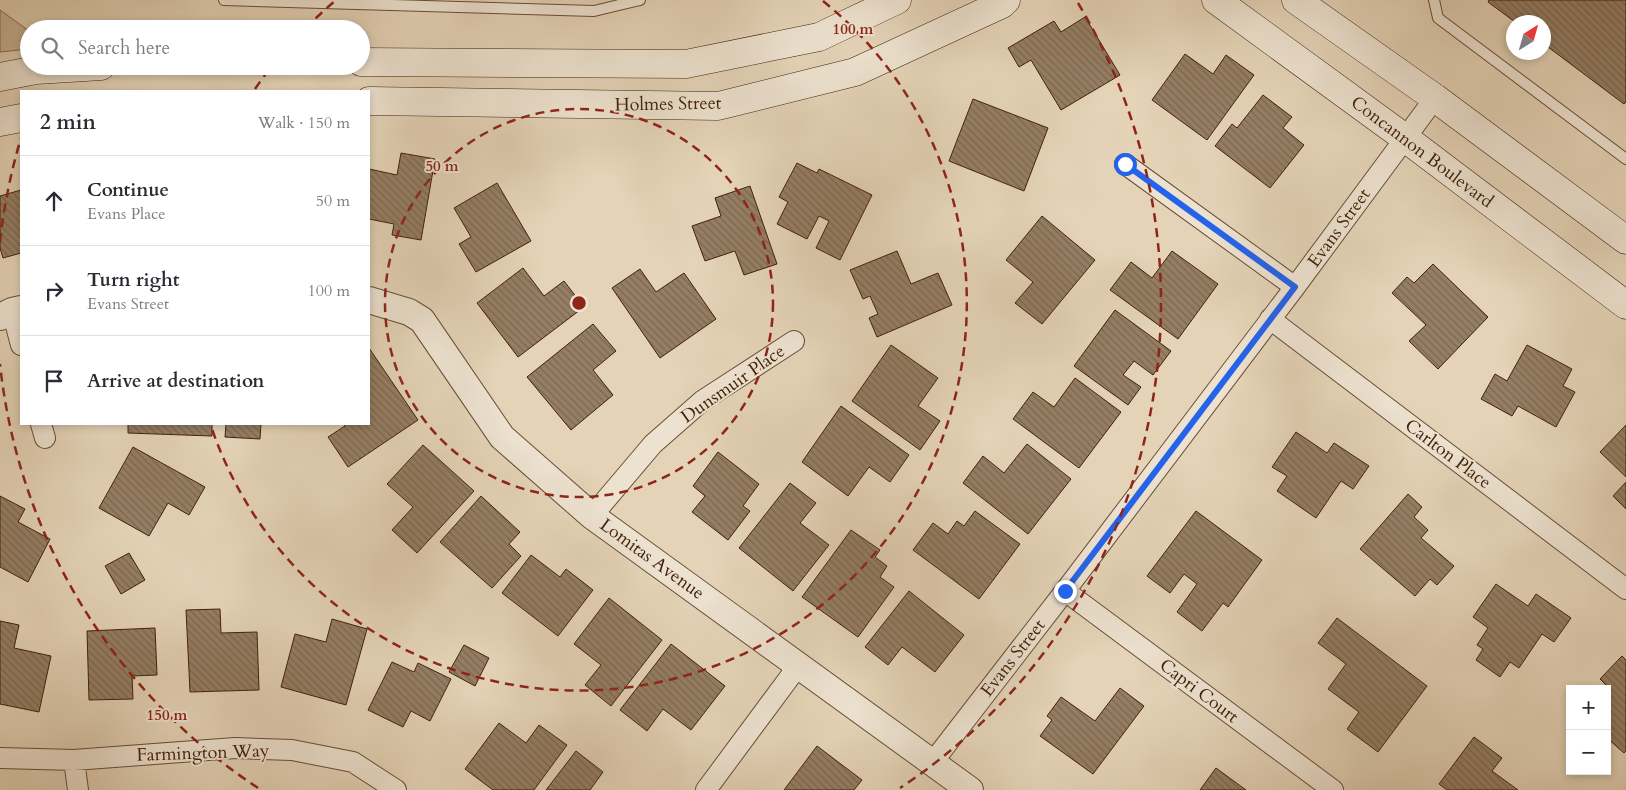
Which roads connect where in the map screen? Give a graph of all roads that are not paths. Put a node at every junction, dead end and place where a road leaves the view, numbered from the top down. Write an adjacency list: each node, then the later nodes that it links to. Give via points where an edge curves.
1 (224, 0): 2 (lane, via 594,10)
2 (640, 0)
3 (896, 0): 8 (main road, via 819,37 686,64)
4 (1006, 0): 12 (main road, Holmes Street, via 855,72 718,106)
5 (1216, 0): 15 (main road, Concannon Boulevard)
6 (1296, 0): 11 (main road)
7 (1434, 0): 16 (lane, via 1438,18)
8 (370, 62)
9 (20, 73): 10 (main road)
10 (0, 77)
11 (1435, 98): 15 (street, Evans Street); 18 (main road)
12 (370, 101)
13 (20, 118): 14 (main road)
14 (0, 122)
15 (1405, 138): 19 (street, Evans Street); 21 (main road, Concannon Boulevard)
16 (1626, 159)
17 (1125, 164): 19 (street)
18 (1626, 240)
19 (1295, 287): 23 (street, Evans Street)
20 (370, 300): 26 (street, Lomitas Avenue, via 409,312 422,320 502,437)
21 (1626, 305)
22 (11, 312): 25 (street)
23 (1270, 319): 27 (street, Carlton Place); 28 (street, Evans Street)
24 (794, 341): 26 (street, Dunsmuir Place, via 702,401 652,444)
25 (20, 342)
26 (592, 516): 29 (street, Lomitas Avenue)
27 (1626, 589)
28 (1065, 591): 32 (street, Evans Street); 37 (street, Capri Court)
29 (798, 666): 32 (street, Lomitas Avenue); 35 (street)
30 (0, 758): 31 (street, Farmington Way)
31 (74, 760): 33 (street); 34 (street, Farmington Way, via 236,748 292,750 353,762)
32 (932, 763): 36 (street, Lomitas Avenue)
33 (78, 790)
34 (396, 790)
35 (706, 790)
36 (970, 790)
37 (1333, 790)

